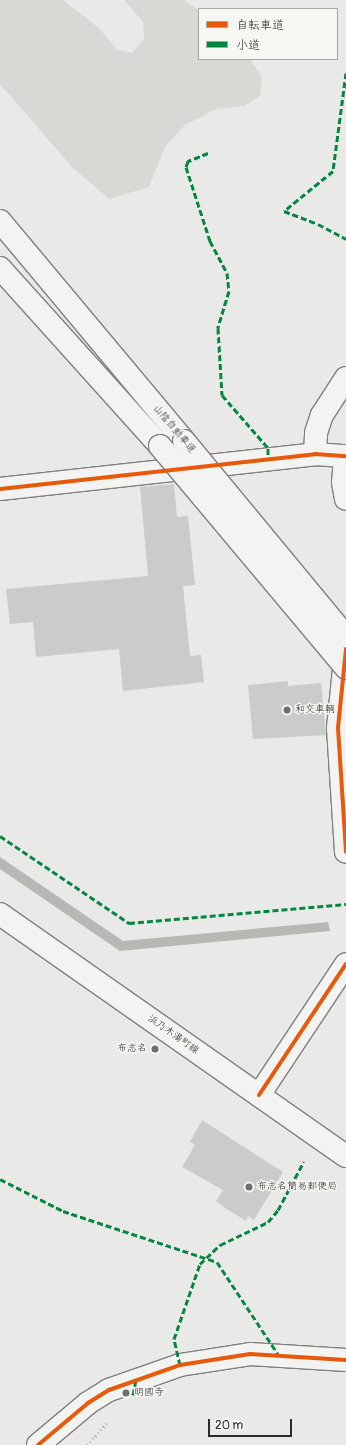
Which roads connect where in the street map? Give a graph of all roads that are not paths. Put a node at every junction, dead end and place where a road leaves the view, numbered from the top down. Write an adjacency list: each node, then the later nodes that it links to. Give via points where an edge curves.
1 (0, 221): 8 (main road, 山陰自動車道, bridge)
2 (0, 268): 10 (main road, bridge, via 160,446)
3 (346, 378): 4 (main road, via 322,415 316,433)
4 (315, 454): 5 (main road); 6 (main road)
5 (346, 456): 7 (main road, via 343,482)
6 (0, 489)
7 (346, 499)
8 (346, 637)
9 (346, 649): 11 (main road, via 338,728)
10 (346, 668)
11 (346, 852)
12 (0, 914): 14 (main road, 浜乃木湯町線)
13 (346, 964): 14 (main road)
14 (259, 1094): 15 (main road, 浜乃木湯町線)
15 (346, 1156)
16 (346, 1360): 17 (main road, via 250,1354 180,1365 109,1390 88,1403)
17 (38, 1445)

